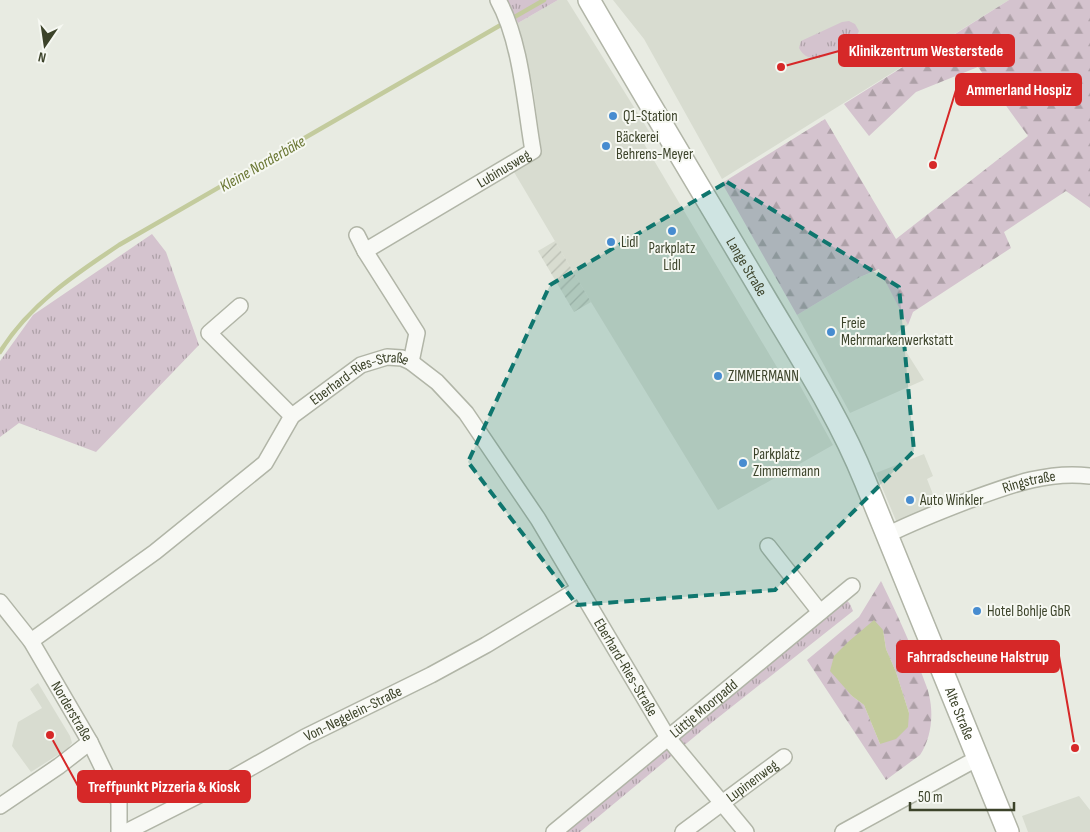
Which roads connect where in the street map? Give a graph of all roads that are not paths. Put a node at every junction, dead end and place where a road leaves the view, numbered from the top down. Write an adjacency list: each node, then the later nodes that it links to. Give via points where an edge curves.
1 (589, 0): 9 (street, Lange Straße, via 832,412)
2 (500, 4): 4 (street, Lubinusweg, via 512,36 533,151)
3 (357, 235): 4 (street)
4 (365, 251): 6 (street, via 417,333)
5 (240, 306): 7 (street, via 209,332)
6 (411, 362): 7 (street, Eberhard-Ries-Straße, via 387,357 361,365); 12 (street, Eberhard-Ries-Straße, via 437,382 466,413 538,519)
7 (292, 416): 15 (street, Eberhard-Ries-Straße, via 266,463 155,552)
8 (1090, 476): 9 (street, Ringstraße, via 1065,474 1021,482 956,505)
9 (888, 538): 19 (street, Alte Straße)
10 (768, 546): 14 (street)
11 (852, 586): 14 (street, Lüttje Moorpadd)
12 (579, 589): 16 (street, Eberhard-Ries-Straße); 23 (street, Von-Negelein-Straße, via 432,675 305,737)
13 (0, 602): 15 (street, Norderstraße)
14 (820, 612): 16 (street, Lüttje Moorpadd)
15 (31, 641): 17 (street, Norderstraße)
16 (668, 738): 20 (street, Lupinenweg); 24 (street, Lüttje Moorpadd)
17 (90, 742): 21 (street); 22 (street, Norderstraße, via 119,802)
18 (784, 757): 20 (street, Lupinenweg)
19 (978, 758): 27 (street); 28 (street, Alte Straße)
20 (721, 803): 25 (street); 26 (street, Lupinenweg)
21 (0, 806)
22 (119, 832)
23 (126, 832)
24 (554, 832)
25 (683, 832)
26 (746, 832)
27 (843, 832)
28 (1008, 832)

